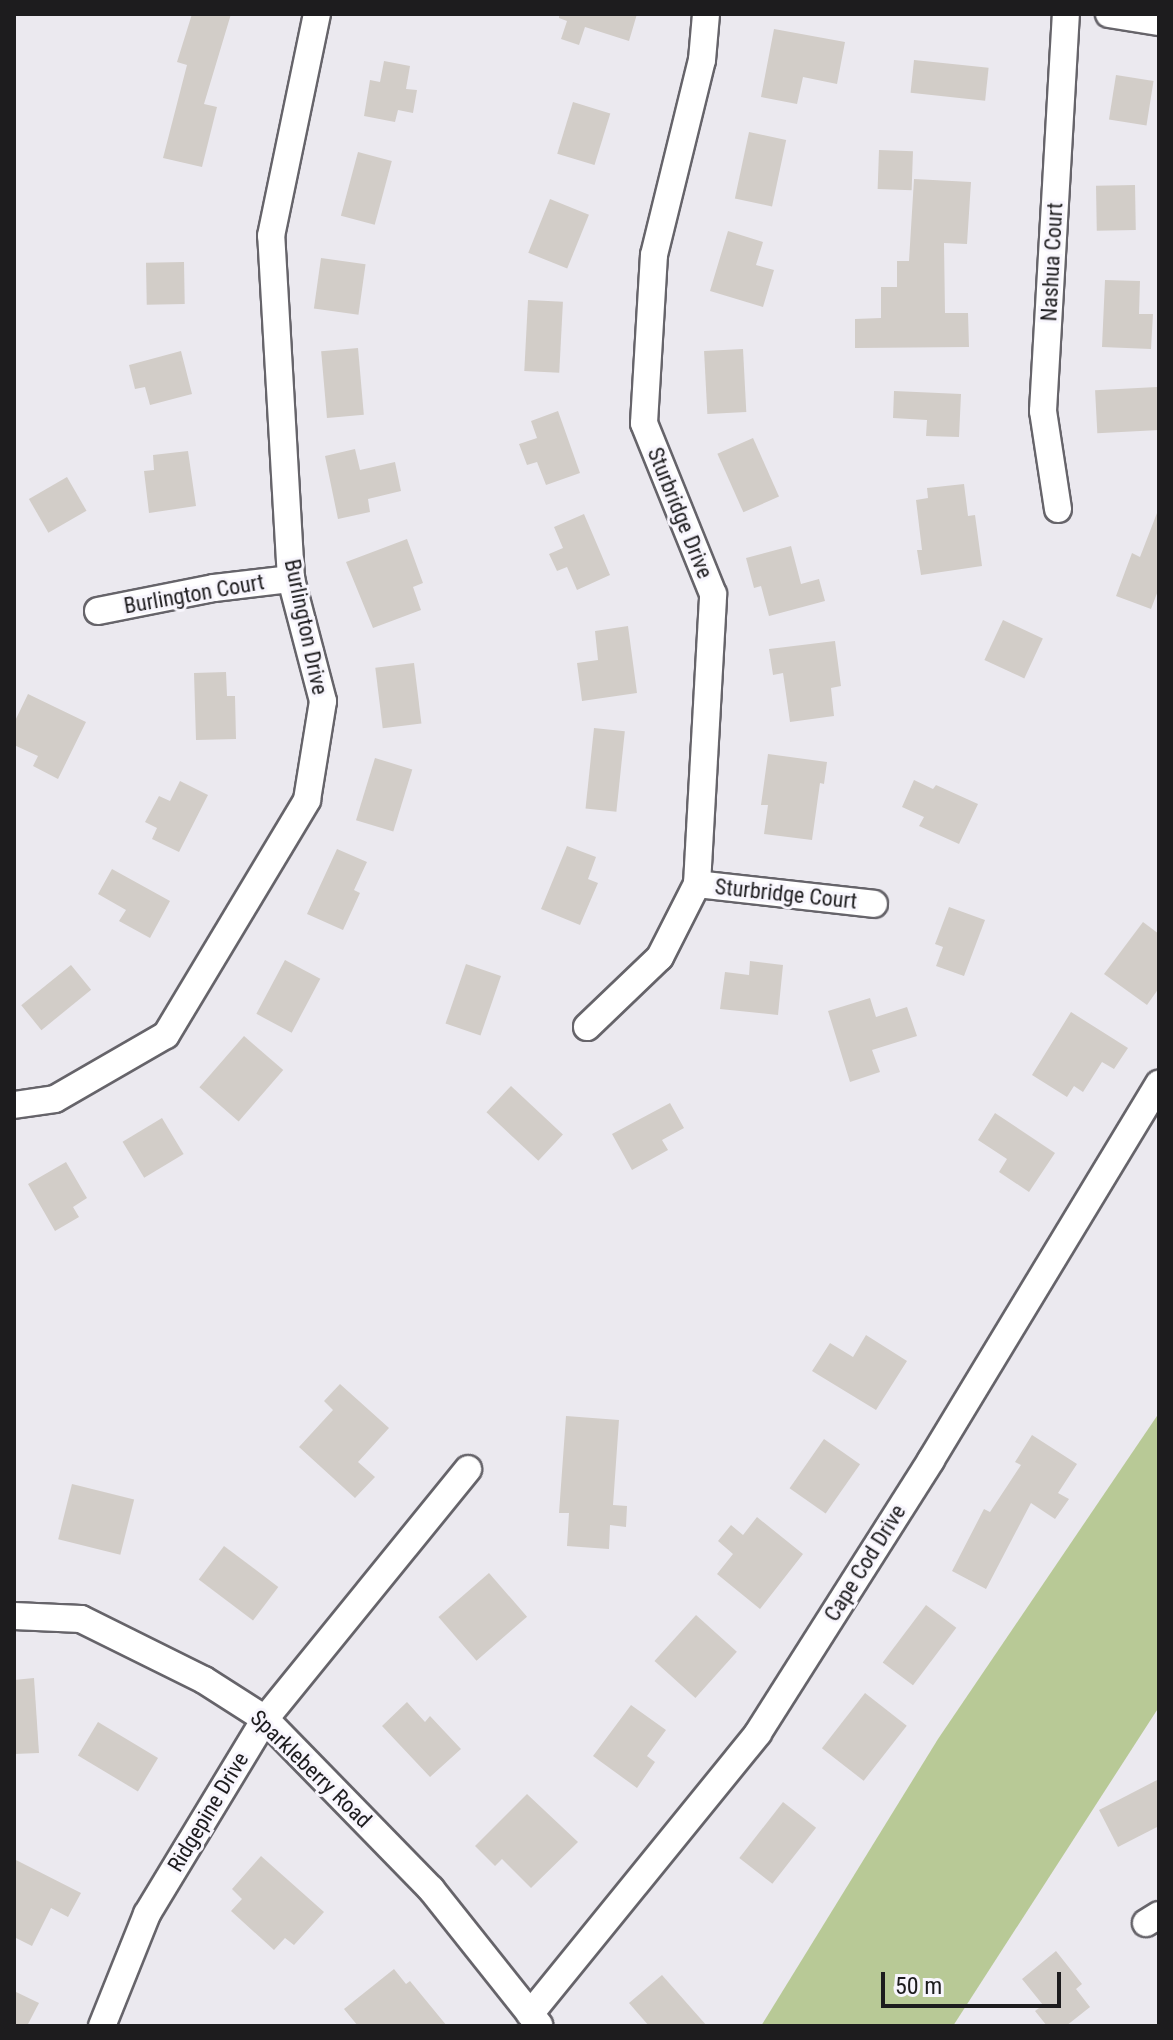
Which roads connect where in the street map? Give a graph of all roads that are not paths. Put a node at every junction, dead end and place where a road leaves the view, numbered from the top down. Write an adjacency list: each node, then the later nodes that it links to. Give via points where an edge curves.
1 (317, 14): 7 (street, Burlington Drive, via 271,236)
2 (706, 14): 9 (street, Sturbridge Drive, via 702,60 654,255 644,423 713,594)
3 (1066, 14): 6 (street, Nashua Court, via 1043,411)
4 (1109, 14): 5 (street)
5 (1159, 22)
6 (1058, 509)
7 (291, 579): 8 (street, Burlington Court); 13 (street, Burlington Drive, via 323,701 307,800 166,1035 55,1099)
8 (98, 611)
9 (697, 884): 10 (street, Sturbridge Court); 11 (street, Sturbridge Drive, via 660,957)
10 (874, 904)
11 (587, 1027)
12 (1159, 1084): 17 (street, Cape Cod Drive, via 758,1733)
13 (14, 1105)
14 (468, 1469): 16 (street, Ridgepine Drive)
15 (14, 1616): 16 (street, Sparkleberry Road, via 81,1619 204,1680)
16 (265, 1719): 17 (street, Sparkleberry Road, via 431,1889); 18 (street, Ridgepine Drive, via 147,1914)
17 (535, 2020)
18 (102, 2026)

